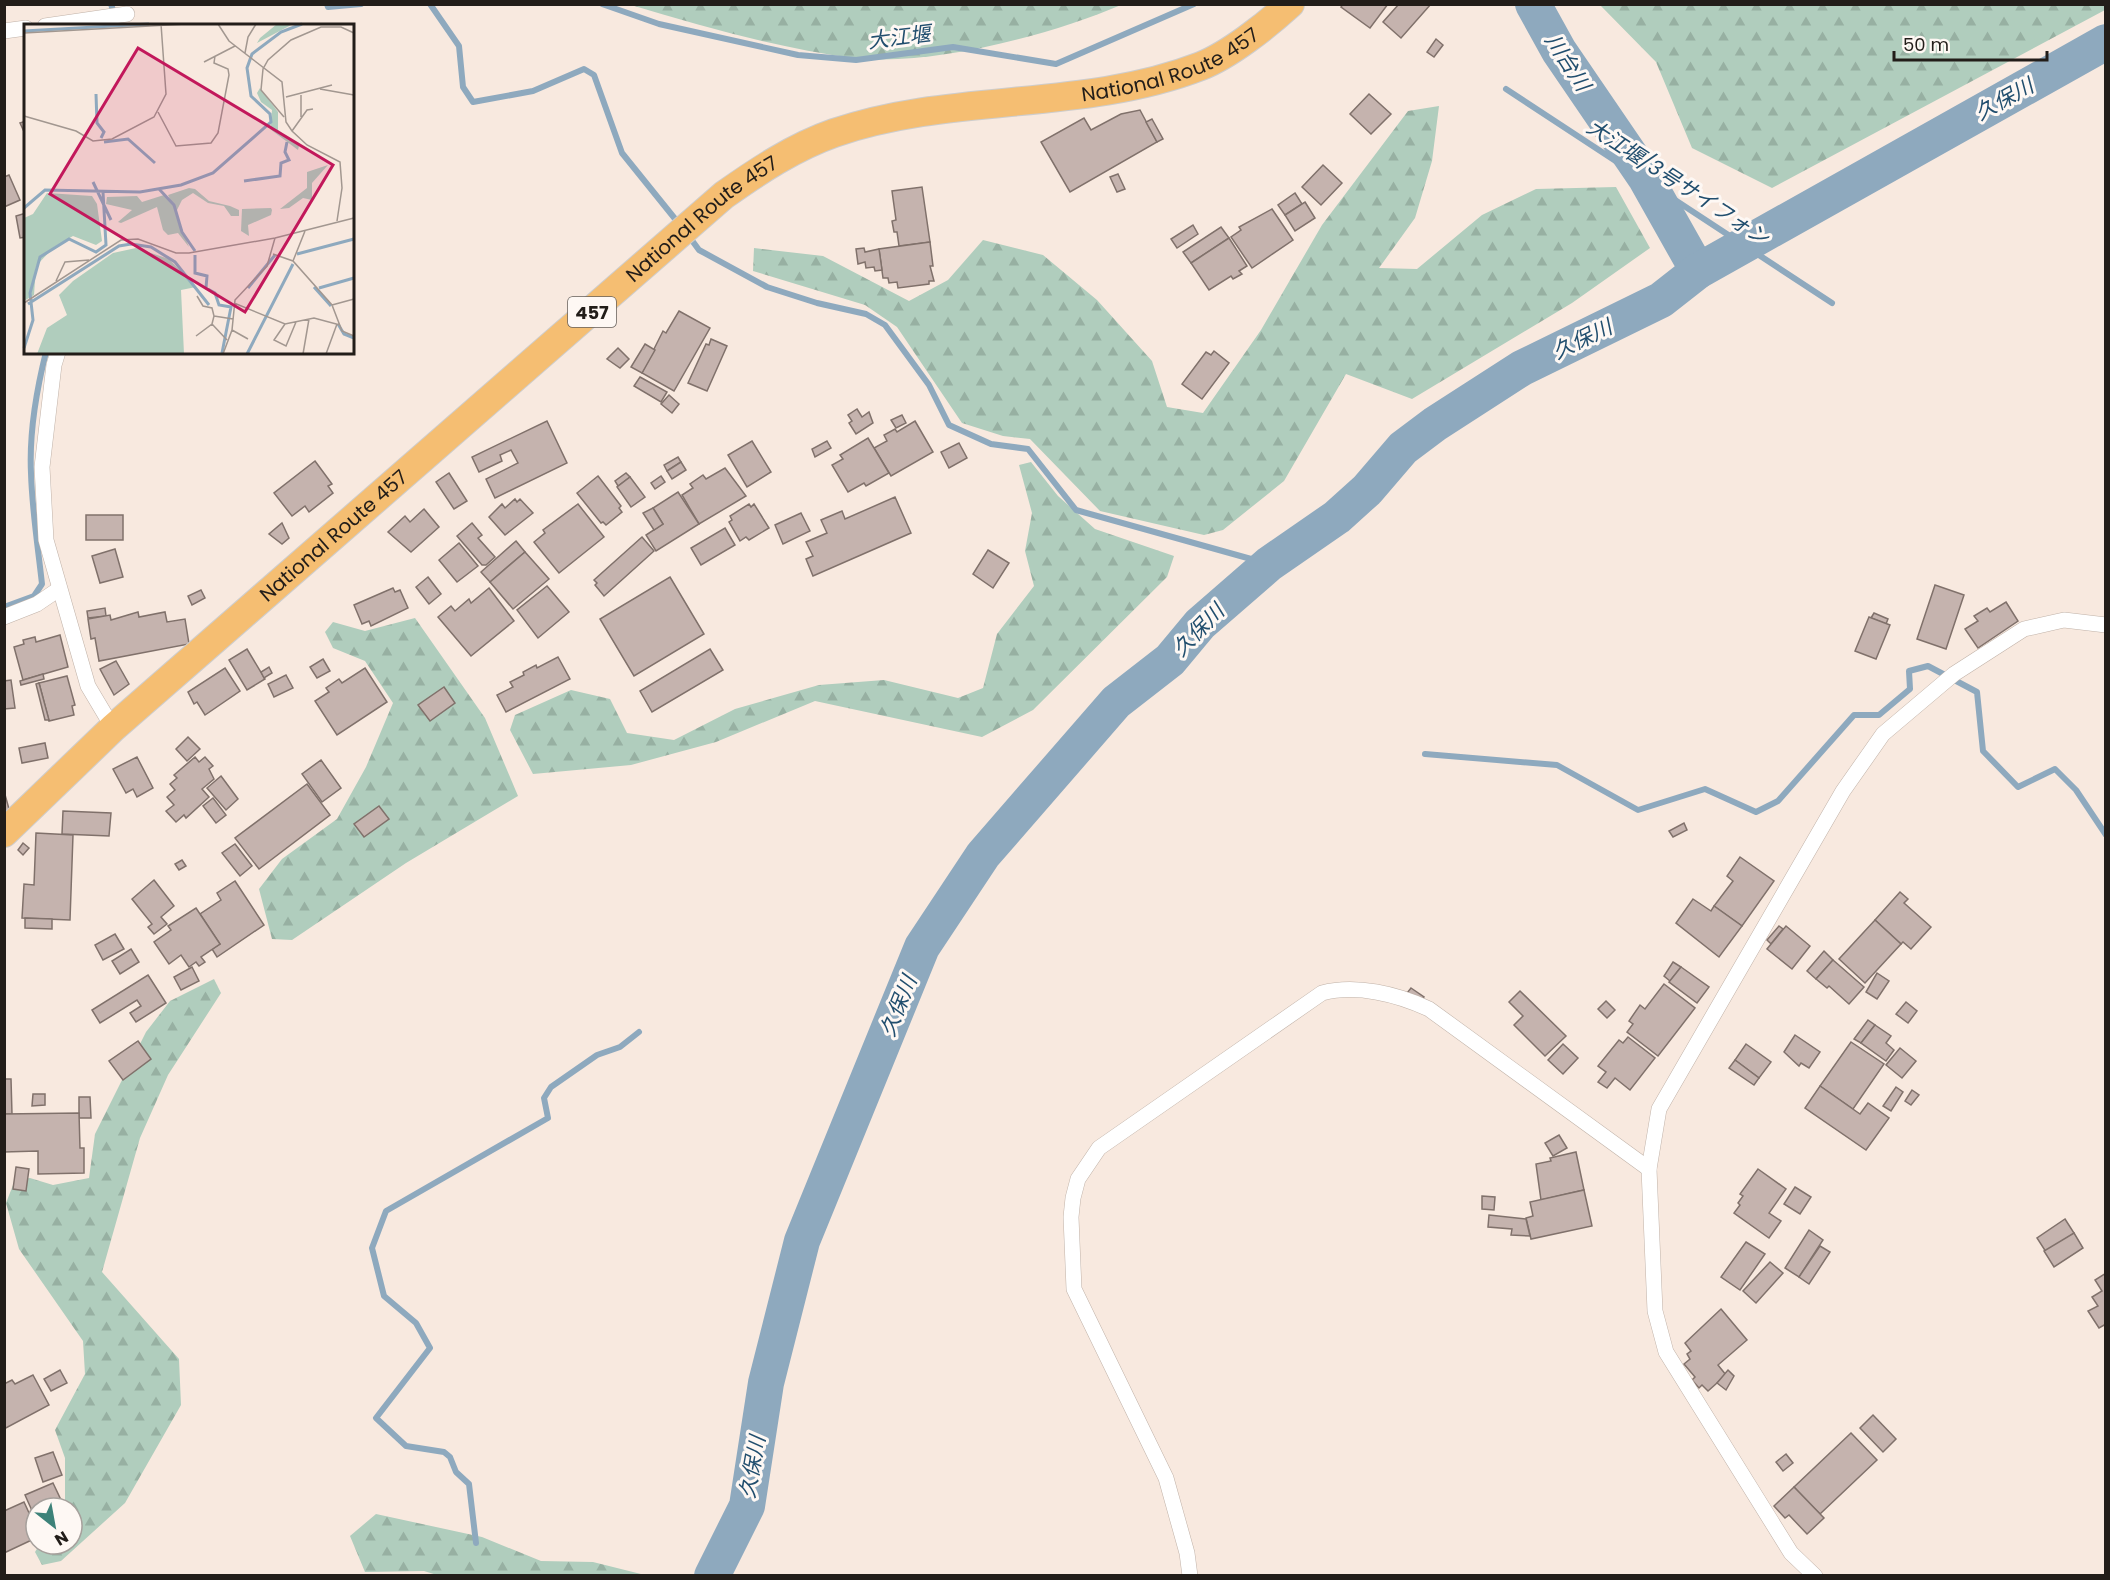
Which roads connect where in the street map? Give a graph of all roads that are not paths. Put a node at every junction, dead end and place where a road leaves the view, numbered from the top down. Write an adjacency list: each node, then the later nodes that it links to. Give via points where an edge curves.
1 (1290, 4): 10 (highway, National Route 457 / 457, via 1266,26 1203,66 1142,86 918,113 834,133 769,163 724,195)
2 (126, 15): 3 (street)
3 (60, 24)
4 (24, 28): 5 (street)
5 (4, 32)
6 (57, 354): 7 (street, via 42,467 46,540)
7 (59, 589): 8 (street, via 37,604); 10 (street, via 88,686)
8 (4, 617)
9 (2106, 625): 12 (street, via 2064,620 2024,629 1954,674 1883,734 1843,791 1659,1109)
10 (113, 728): 11 (highway, National Route 457 / 457)
11 (4, 833)
12 (1649, 1169): 13 (street, via 1429,1009 1406,998 1341,988 1322,993 1099,1148 1078,1179 1073,1198 1074,1289 1166,1478); 14 (street, via 1655,1311 1666,1352 1791,1553)
13 (1190, 1575)
14 (1815, 1575)

